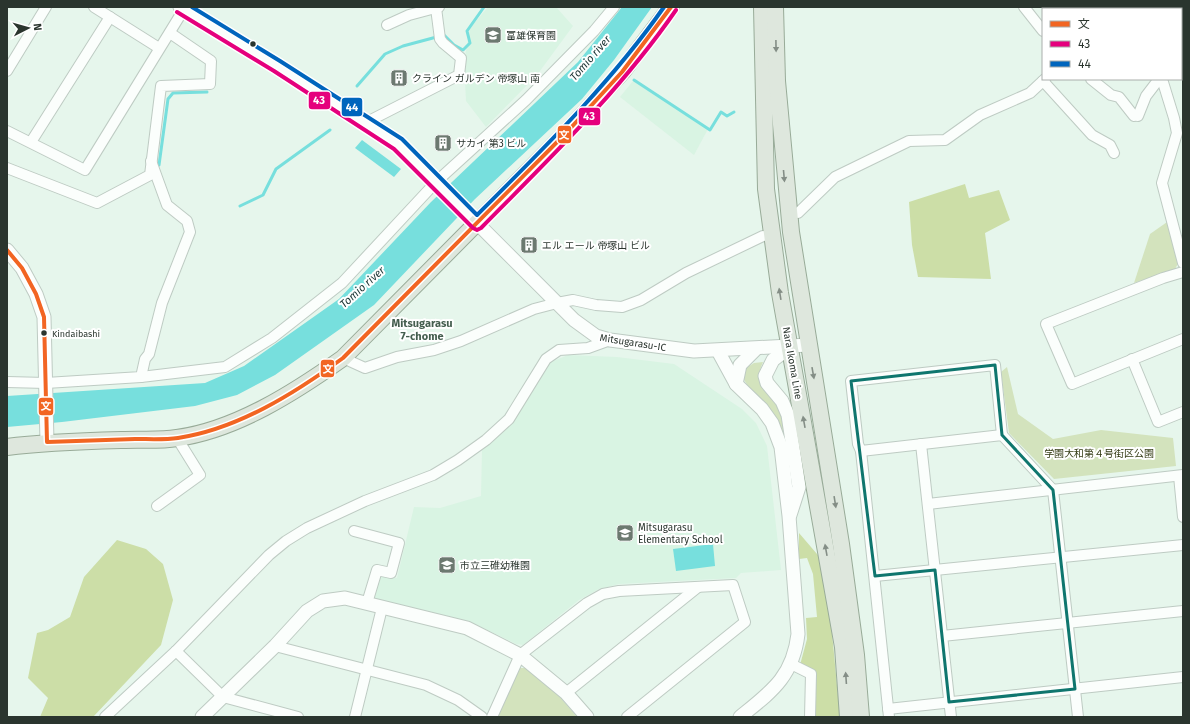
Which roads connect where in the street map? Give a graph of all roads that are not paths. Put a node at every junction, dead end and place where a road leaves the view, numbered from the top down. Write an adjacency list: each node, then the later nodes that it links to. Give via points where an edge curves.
1 (46, 7): 15 (street)
2 (94, 7): 10 (street)
3 (614, 7): 26 (street, via 526,100)
4 (670, 7): 28 (main road, via 622,72)
5 (762, 7): 37 (main road, Nara Ikoma Line, one-way to 5, via 766,189)
6 (775, 7): 36 (main road, Nara Ikoma Line, one-way to 36, via 776,80 784,178)
7 (1024, 7): 12 (street)
8 (182, 8): 13 (street); 20 (street, Mitsugarasu-IC)
9 (437, 8): 11 (street, via 409,15); 20 (street, via 440,39 461,58 459,75)
10 (110, 17): 14 (street); 22 (street)
11 (387, 25)
12 (1042, 29)
13 (170, 33): 14 (street); 24 (street, via 211,61 210,84 161,86)
14 (159, 48): 22 (street, via 85,170)
15 (7, 71)
16 (1044, 80): 23 (street, via 1092,134 1110,145); 27 (street, via 1030,93 980,115 945,140 909,141 835,177)
17 (1092, 80): 18 (street, via 1111,95 1119,97 1136,116 1146,96)
18 (1159, 80)
19 (1160, 80): 31 (street, via 1174,118 1176,133 1162,182)
20 (365, 123): 26 (street, Mitsugarasu-IC, via 398,144)
21 (7, 131): 22 (street)
22 (31, 142)
23 (1114, 153)
24 (151, 161): 25 (street, via 150,175 97,203); 42 (street, via 167,205 187,221 190,232 162,303)
25 (7, 168)
26 (438, 183): 28 (street, Mitsugarasu-IC); 42 (street, via 342,283 272,338 225,367)
27 (798, 213)
28 (477, 224): 33 (street, Mitsugarasu-IC); 40 (main road)
29 (763, 236): 33 (street, via 686,273 641,300 622,307 573,300)
30 (7, 250): 45 (street, via 22,268 36,294 44,317)
31 (1183, 263)
32 (1183, 272): 41 (street, via 1046,324 1072,384)
33 (557, 303): 35 (street, Mitsugarasu-IC, via 596,336); 40 (street, via 534,309 461,341 365,368)
34 (1183, 339): 41 (street)
35 (610, 340): 39 (street, Mitsugarasu-IC, via 694,351); 71 (street, via 588,348 559,350 546,359 509,419 458,460 433,475 365,501 307,528 286,541 269,555)
36 (808, 345): 37 (street, Mitsugarasu-IC); 92 (main road, Nara Ikoma Line, one-way to 92, via 841,544 856,655)
37 (790, 347): 38 (street, Mitsugarasu-IC); 57 (street, via 773,360 765,376 786,407 798,475 797,498); 91 (main road, Nara Ikoma Line, one-way to 37, via 844,647)
38 (756, 349): 39 (street, Mitsugarasu-IC); 44 (street, via 740,364)
39 (718, 351): 44 (street)
40 (343, 358): 48 (main road, via 269,405 232,422)
41 (1132, 359): 46 (street, via 1158,422)
42 (141, 377): 45 (street)
43 (7, 382): 45 (street)
44 (736, 384): 57 (street, via 762,409 772,423 781,447)
45 (46, 388): 49 (street)
46 (1183, 412)
47 (1002, 435): 50 (street); 52 (street, via 995,365 858,380 851,381); 54 (street)
48 (176, 438): 49 (main road); 56 (street, via 200,475)
49 (47, 442): 51 (main road)
50 (921, 444): 52 (street); 55 (street)
51 (7, 447)
52 (860, 451): 63 (street)
53 (1181, 475): 54 (street); 58 (street)
54 (1053, 490): 55 (street); 61 (street)
55 (928, 504): 62 (street)
56 (157, 506)
57 (789, 516): 73 (street, via 798,634 797,650)
58 (1183, 517)
59 (354, 531): 65 (street, via 399,543 391,573 377,570)
60 (1183, 545): 61 (street)
61 (1061, 557): 62 (street); 68 (street)
62 (935, 570): 63 (street); 69 (street)
63 (875, 576): 80 (street)
64 (698, 587): 72 (street, via 603,594 587,602); 77 (street); 88 (street, via 733,585 745,622)
65 (367, 603): 66 (street); 70 (street, via 345,598 323,601 307,611)
66 (382, 608): 72 (street, via 467,628); 74 (street)
67 (1183, 611): 68 (street)
68 (1068, 623): 69 (street); 76 (street)
69 (942, 636): 79 (street)
70 (276, 646): 74 (street); 78 (street)
71 (176, 651): 78 (street); 81 (street)
72 (520, 655): 77 (street); 86 (street)
73 (791, 664): 89 (street, via 785,677 776,687); 90 (street, via 811,674)
74 (367, 671): 84 (street); 85 (street, via 426,685 458,700)
75 (1183, 677): 76 (street)
76 (1075, 689): 79 (street); 94 (street)
77 (566, 692): 87 (street)
78 (223, 697): 82 (street); 83 (street)
79 (949, 702): 80 (street); 93 (street)
80 (889, 713)
81 (105, 717)
82 (202, 717)
83 (298, 717)
84 (355, 717)
85 (482, 717)
86 (492, 717)
87 (587, 717)
88 (627, 717)
89 (740, 717)
90 (810, 717)
91 (848, 717)
92 (861, 717)
93 (951, 717)
94 (1078, 717)

